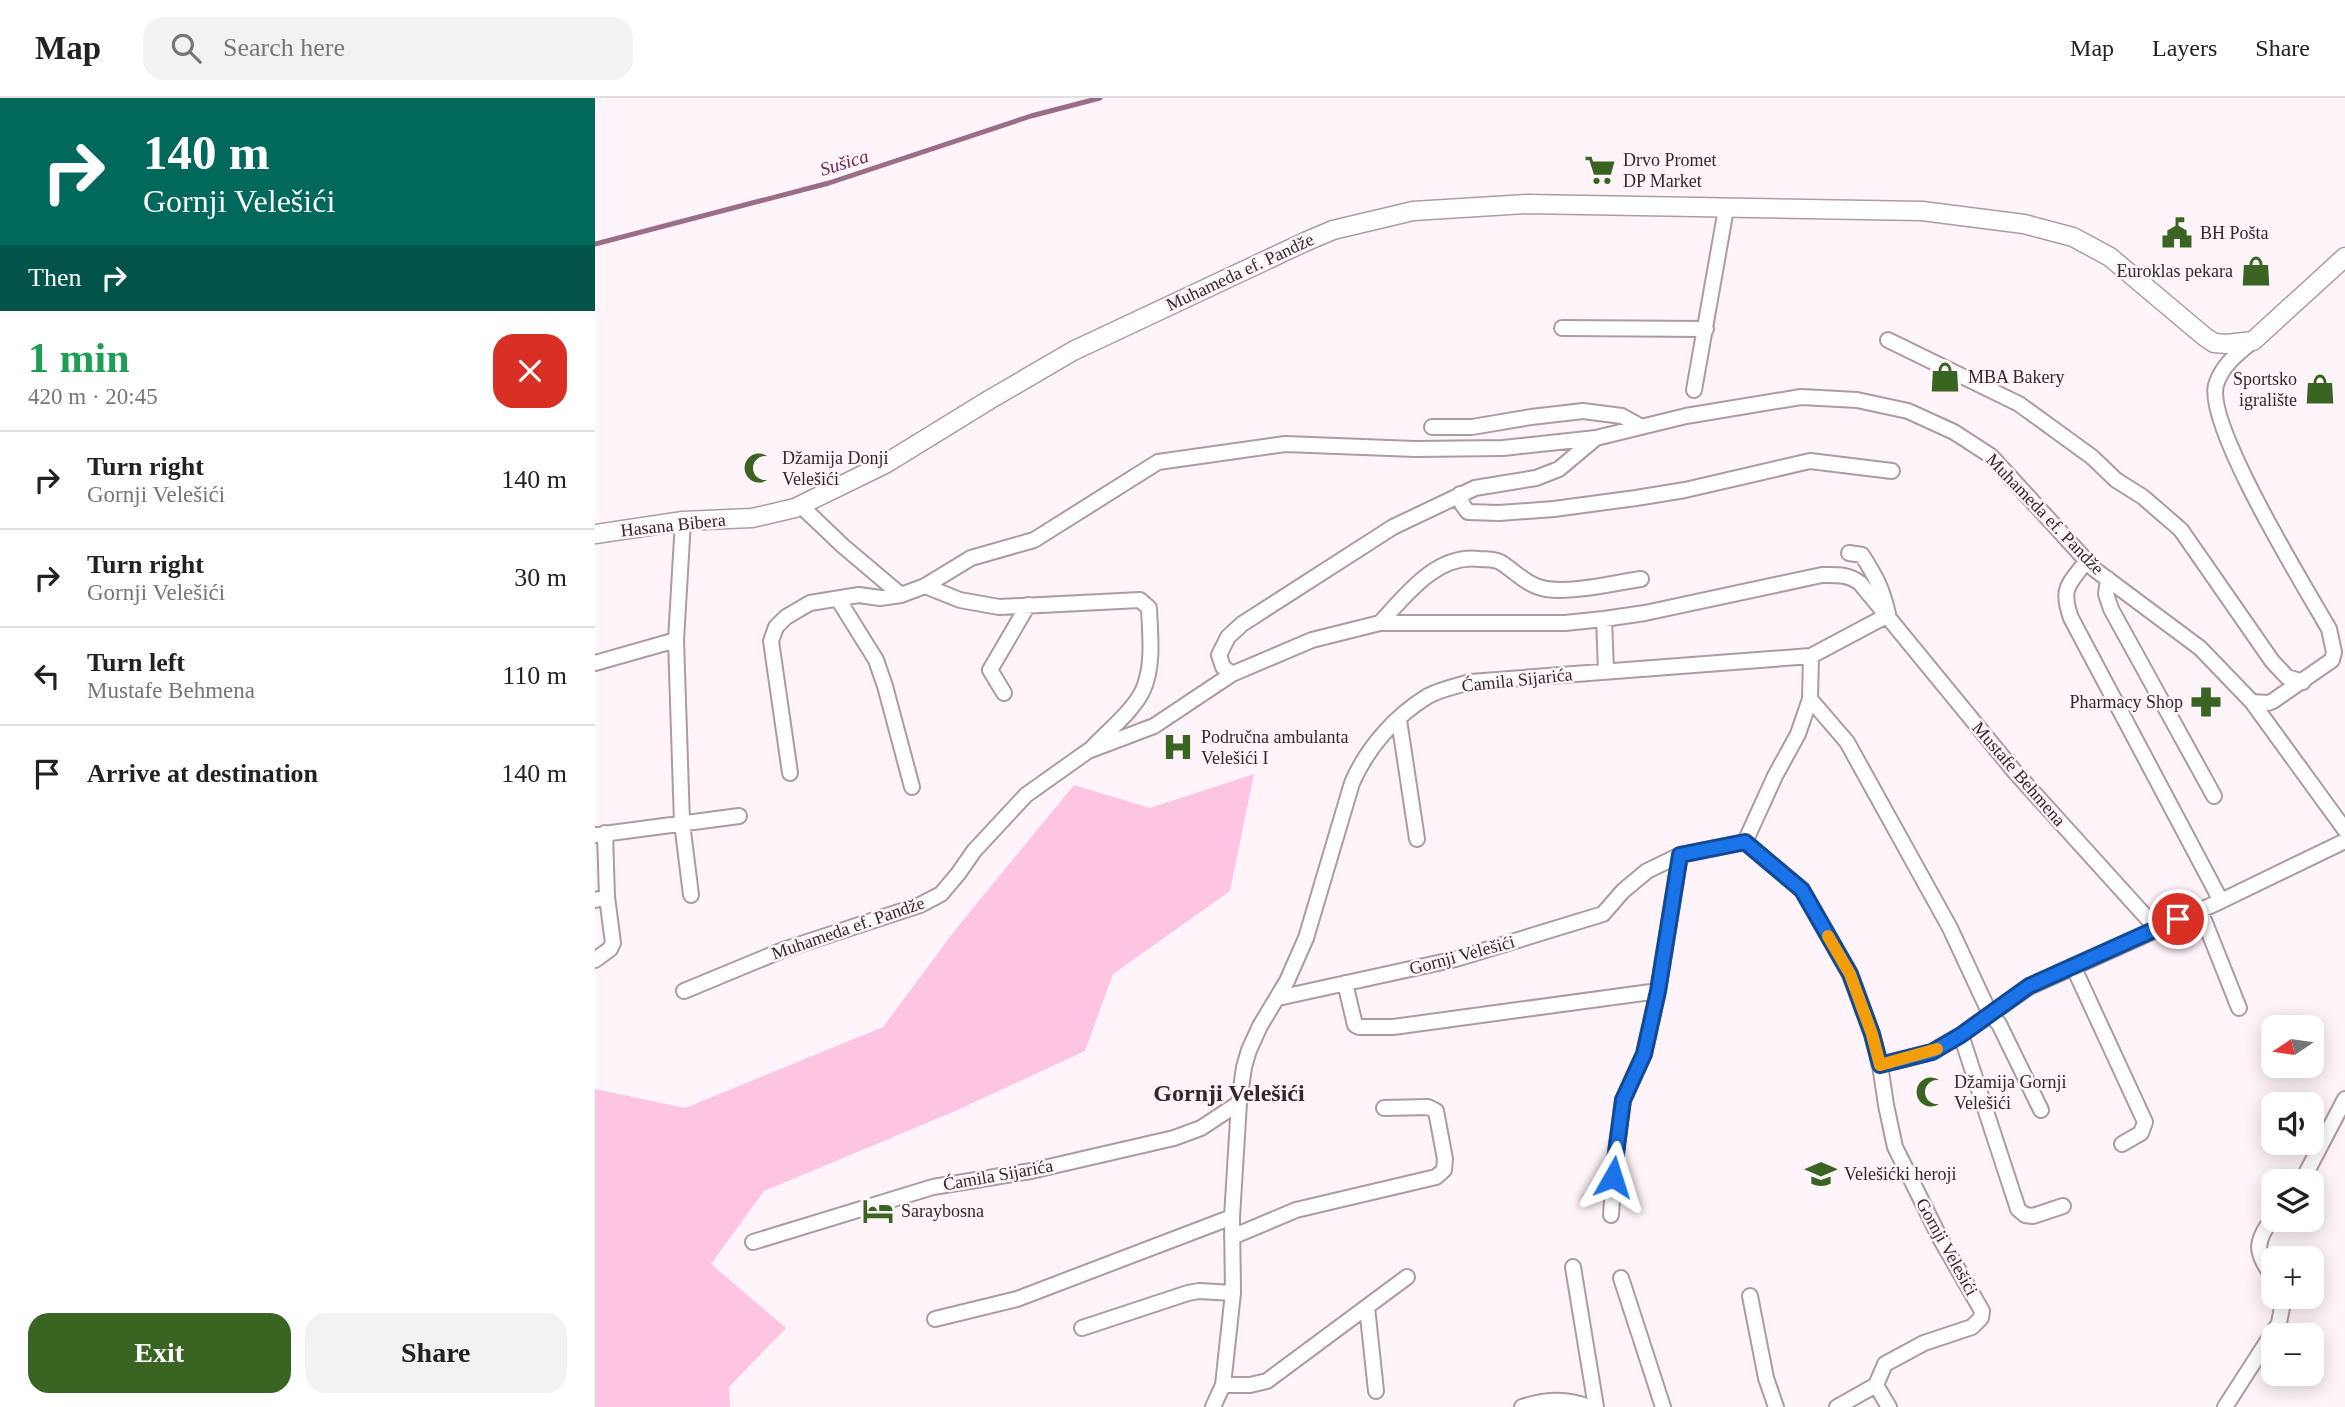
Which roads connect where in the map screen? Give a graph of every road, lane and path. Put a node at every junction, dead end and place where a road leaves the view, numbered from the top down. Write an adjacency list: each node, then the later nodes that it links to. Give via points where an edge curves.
1 (1726, 209): 4 (street); 6 (street, Muhameda ef. Pandže, via 1922,211 2024,224 2073,237 2110,257 2214,343); 13 (street, Muhameda ef. Pandže, via 1527,204 1413,211 1332,230 1073,351 885,464)
2 (2345, 257): 6 (street)
3 (1562, 328): 4 (street)
4 (1706, 329): 7 (street)
5 (1888, 340): 33 (street, via 2019,404 2143,496 2181,530 2272,661 2287,677)
6 (2253, 341): 33 (street, via 2228,361 2215,386 2215,401 2243,476 2329,629 2333,660)
7 (1694, 390)
8 (1640, 426): 9 (street, via 1622,416 1583,411); 10 (street, Muhameda ef. Pandže); 18 (street, Muhameda ef. Pandže, via 1801,397 1857,400 1908,411 1991,456)
9 (1432, 427)
10 (1597, 438): 12 (street, Muhameda ef. Pandže, via 1559,469 1537,478); 21 (street, Muhameda ef. Pandže, via 1503,448 1285,444 1158,462 1034,540 971,558)
11 (1892, 471): 12 (street, via 1810,461 1685,490 1499,513 1468,512)
12 (1460, 494): 32 (street, Muhameda ef. Pandže, via 1393,527 1242,624 1219,655)
13 (801, 506): 14 (street, Muhameda ef. Pandže); 22 (street)
14 (752, 518): 15 (street, Hasana Bibera)
15 (683, 521): 16 (street, Hasana Bibera); 28 (street)
16 (595, 534)
17 (1849, 553): 25 (street, via 1862,555 1870,567 1882,588)
18 (2087, 560): 20 (street, Muhameda ef. Pandže); 52 (street, via 2064,599 2070,618)
19 (1641, 579): 27 (street, via 1545,589 1524,581 1497,561 1471,558 1436,568)
20 (2108, 579): 36 (street, Muhameda ef. Pandže, via 2200,648); 41 (street, via 2111,610)
21 (925, 586): 22 (street, Muhameda ef. Pandže); 24 (street, via 960,600 999,607)
22 (901, 595): 23 (street, Muhameda ef. Pandže)
23 (838, 599): 39 (street, Muhameda ef. Pandže, via 810,603 786,617 771,641); 40 (street, via 876,660)
24 (1028, 605): 34 (street, via 990,670); 38 (street, via 1140,600 1149,608 1150,649 1142,692)
25 (1888, 615): 26 (street, Muhameda ef. Pandže, via 1852,577 1822,575); 29 (street, Ćamila Sijarića); 54 (street, Mustafe Behmena, via 2015,772)
26 (1604, 619): 27 (street, Muhameda ef. Pandže); 31 (street)
27 (1380, 623): 32 (street, Muhameda ef. Pandže, via 1312,640)
28 (676, 640): 30 (street); 43 (street)
29 (1811, 656): 31 (street, Ćamila Sijarića); 35 (street)
30 (595, 663)
31 (1606, 670): 37 (street, Ćamila Sijarića, via 1470,682 1429,696)
32 (1232, 674): 38 (street, Muhameda ef. Pandže, via 1154,726)
33 (2303, 682): 36 (street, via 2268,703)
34 (1004, 693)
35 (1810, 699): 48 (street, via 1798,734); 62 (street, via 1847,742 1949,928)
36 (2252, 702): 44 (street, Muhameda ef. Pandže)
37 (1399, 720): 46 (street); 60 (street, Ćamila Sijarića, via 1360,764 1306,938)
38 (1088, 751): 58 (street, Muhameda ef. Pandže, via 1026,794 941,894)
39 (790, 773)
40 (912, 787)
41 (2214, 796)
42 (739, 816): 43 (street)
43 (682, 823): 45 (street); 50 (street)
44 (2345, 830)
45 (600, 834): 51 (street)
46 (1417, 839)
47 (2345, 841): 52 (street)
48 (1745, 842): 49 (street, Gornji Velešići); 64 (street, Gornji Velešići, via 1802,890 1850,974)
49 (1680, 855): 57 (street, Gornji Velešići, via 1647,871 1603,914 1456,959); 59 (street)
50 (691, 895)
51 (601, 898): 55 (street, via 613,943)
52 (2221, 901): 53 (street)
53 (2200, 910): 54 (street); 61 (street)
54 (2157, 929): 56 (street)
55 (595, 960)
56 (2074, 966): 62 (street, via 2017,993); 69 (street, via 2145,1122 2141,1133)
57 (1345, 983): 59 (street, via 1352,1019 1359,1027 1392,1027); 60 (street, Gornji Velešići)
58 (684, 991)
59 (1658, 991): 72 (street, via 1644,1054 1623,1100)
60 (1278, 998): 66 (street, Ćamila Sijarića, via 1249,1050)
61 (2239, 1008)
62 (1990, 1014): 63 (street); 68 (street)
63 (1961, 1035): 64 (street, via 1932,1052); 71 (street, via 2018,1209 2033,1216)
64 (1880, 1065): 88 (street, Gornji Velešići, via 1895,1147 1982,1311 1972,1327 1924,1343 1885,1364)
65 (2345, 1099): 70 (street)
66 (1239, 1103): 73 (street, Ćamila Sijarića); 76 (street, Ćamila Sijarića, via 1201,1128 1174,1138 1031,1171 933,1187)
67 (1384, 1108): 75 (street, via 1428,1107 1436,1111 1444,1170 1436,1177 1296,1209)
68 (2041, 1110)
69 (2122, 1144)
70 (2308, 1169)
71 (2063, 1206)
72 (1611, 1215)
73 (1232, 1217): 75 (street, Ćamila Sijarića); 85 (street, via 1017,1299)
74 (2262, 1232): 77 (street)
75 (1232, 1237): 81 (street, Ćamila Sijarića)
76 (753, 1242)
77 (2261, 1257)
78 (1573, 1267): 93 (street)
79 (1407, 1277): 83 (street)
80 (1621, 1278): 94 (street)
81 (1233, 1293): 86 (street, via 1188,1293); 87 (street, Ćamila Sijarića)
82 (1750, 1296): 95 (street)
83 (1367, 1307): 87 (street, via 1267,1381); 89 (street)
84 (2282, 1309): 98 (street, via 2279,1324)
85 (935, 1319)
86 (1083, 1328)
87 (1223, 1385): 90 (street, Ćamila Sijarića)
88 (1876, 1385): 96 (street, Gornji Velešići); 97 (street)
89 (1376, 1391)
90 (1213, 1407)
91 (1523, 1407): 92 (street, via 1540,1401 1568,1401)
92 (1588, 1407)
93 (1596, 1407)
94 (1663, 1407)
95 (1776, 1407)
96 (1837, 1407)
97 (1889, 1407)
98 (2225, 1407)

